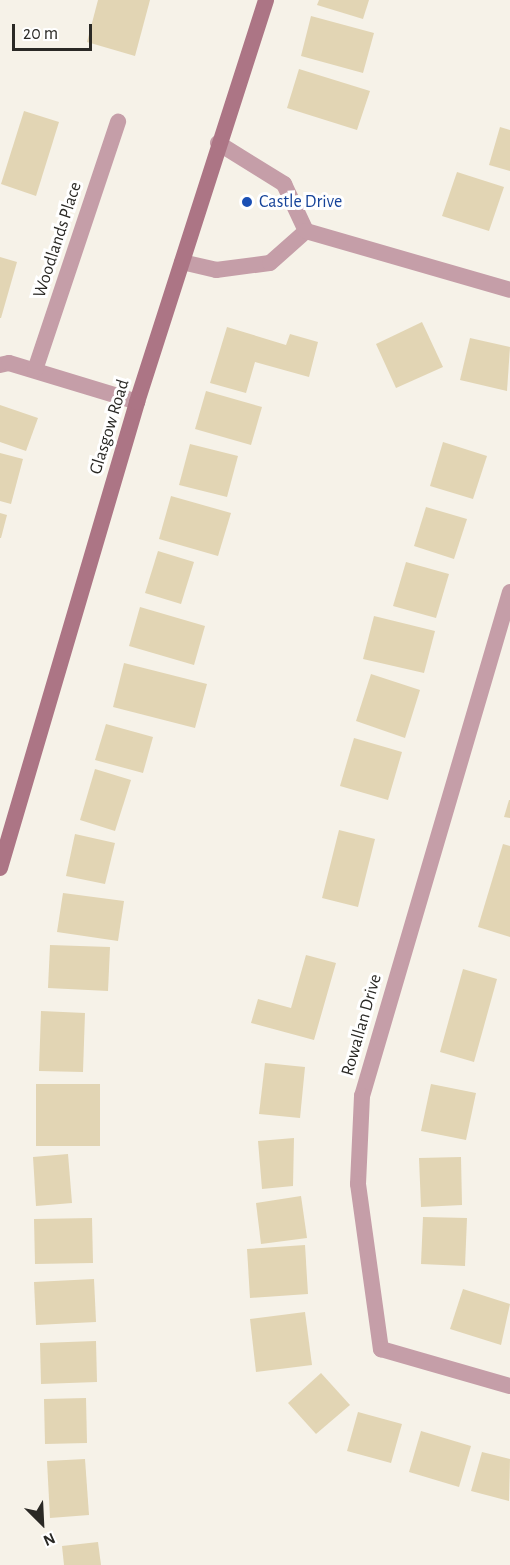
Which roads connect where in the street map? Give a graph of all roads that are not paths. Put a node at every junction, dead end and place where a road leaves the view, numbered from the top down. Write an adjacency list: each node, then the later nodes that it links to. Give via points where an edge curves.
1 (266, 0): 3 (main road, Glasgow Road)
2 (118, 122): 8 (street, Woodlands Place)
3 (218, 143): 4 (street, via 284,184); 5 (main road, Glasgow Road)
4 (306, 231): 5 (street, via 262,266 216,270); 6 (street)
5 (182, 262): 9 (main road, Glasgow Road)
6 (510, 290)
7 (0, 365): 8 (street)
8 (35, 370): 9 (street)
9 (137, 402): 11 (main road, Glasgow Road)
10 (510, 592): 12 (street, Rowallan Drive, via 362,1096 358,1184 381,1349)
11 (0, 868)
12 (510, 1386)

